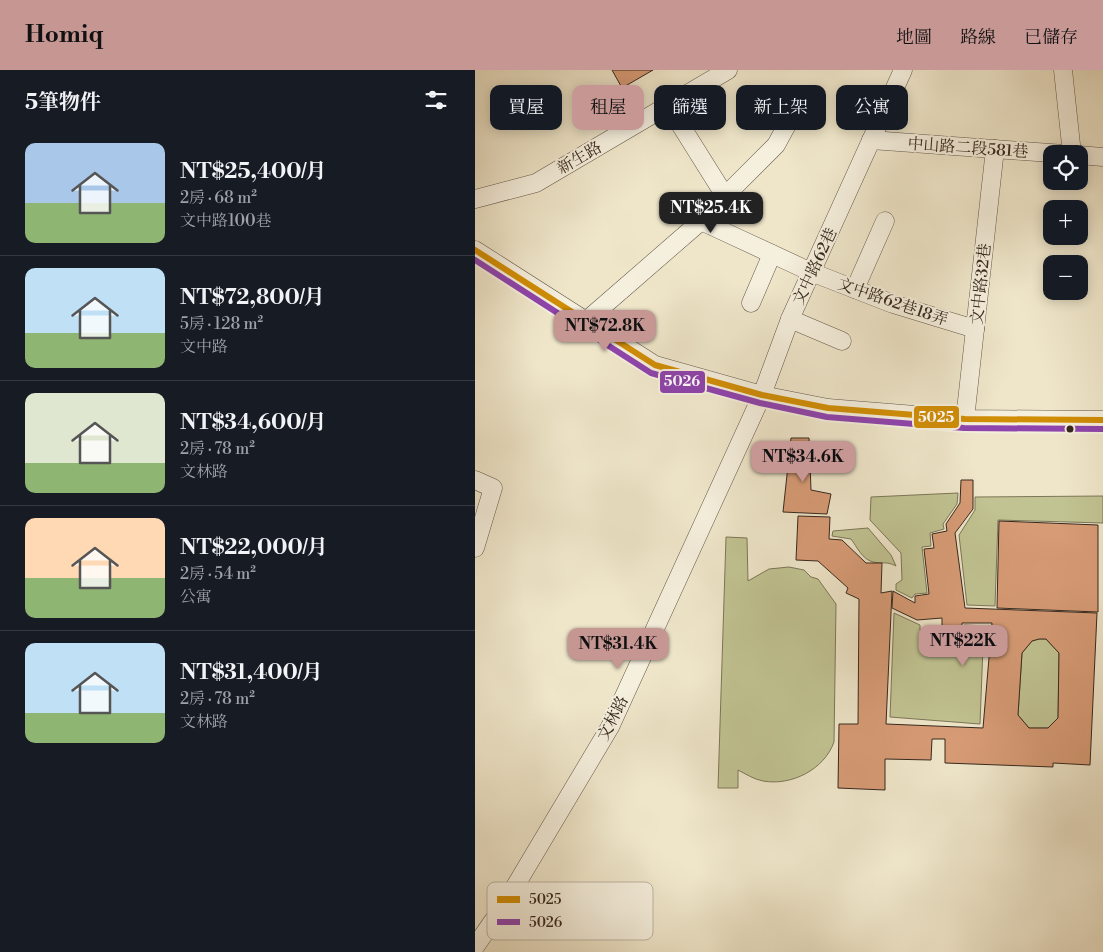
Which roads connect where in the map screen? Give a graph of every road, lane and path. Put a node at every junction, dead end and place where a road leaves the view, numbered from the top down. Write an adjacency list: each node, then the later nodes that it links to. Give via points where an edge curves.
1 (728, 70): 4 (street, 新生路)
2 (903, 70): 8 (street, 文中路62巷)
3 (1063, 70): 9 (street)
4 (702, 85)
5 (654, 113): 15 (street, 新生路, via 535,183)
6 (684, 130): 14 (street)
7 (784, 130): 14 (street, via 776,144)
8 (871, 140): 10 (street, 中山路二段581巷); 20 (street, 文中路62巷)
9 (1071, 145)
10 (995, 149): 11 (street, 中山路二段581巷); 25 (street, 文中路32巷)
11 (1043, 152)
12 (1088, 155): 13 (street)
13 (1103, 156)
14 (725, 196): 16 (street)
15 (475, 199)
16 (701, 220): 19 (street, 文中路62巷18弄); 24 (street)
17 (885, 221): 21 (street)
18 (475, 250): 24 (street)
19 (772, 254): 20 (street, 文中路62巷18弄); 22 (street)
20 (811, 272): 21 (street, 文中路62巷18弄); 23 (street, 文中路62巷)
21 (855, 289): 25 (street, 文中路62巷18弄)
22 (751, 303)
23 (789, 319): 26 (street); 27 (street, 文中路62巷)
24 (585, 321): 27 (street, via 655,365)
25 (975, 329): 28 (street, 文中路32巷)
26 (842, 340)
27 (762, 395): 28 (street, via 828,408); 32 (street, 文林路, via 610,727)
28 (965, 419): 29 (street)
29 (1103, 420)
30 (475, 480): 31 (street, via 493,488)
31 (475, 548)
32 (518, 882)
33 (487, 930): 34 (street, 文林路)
34 (475, 947)

